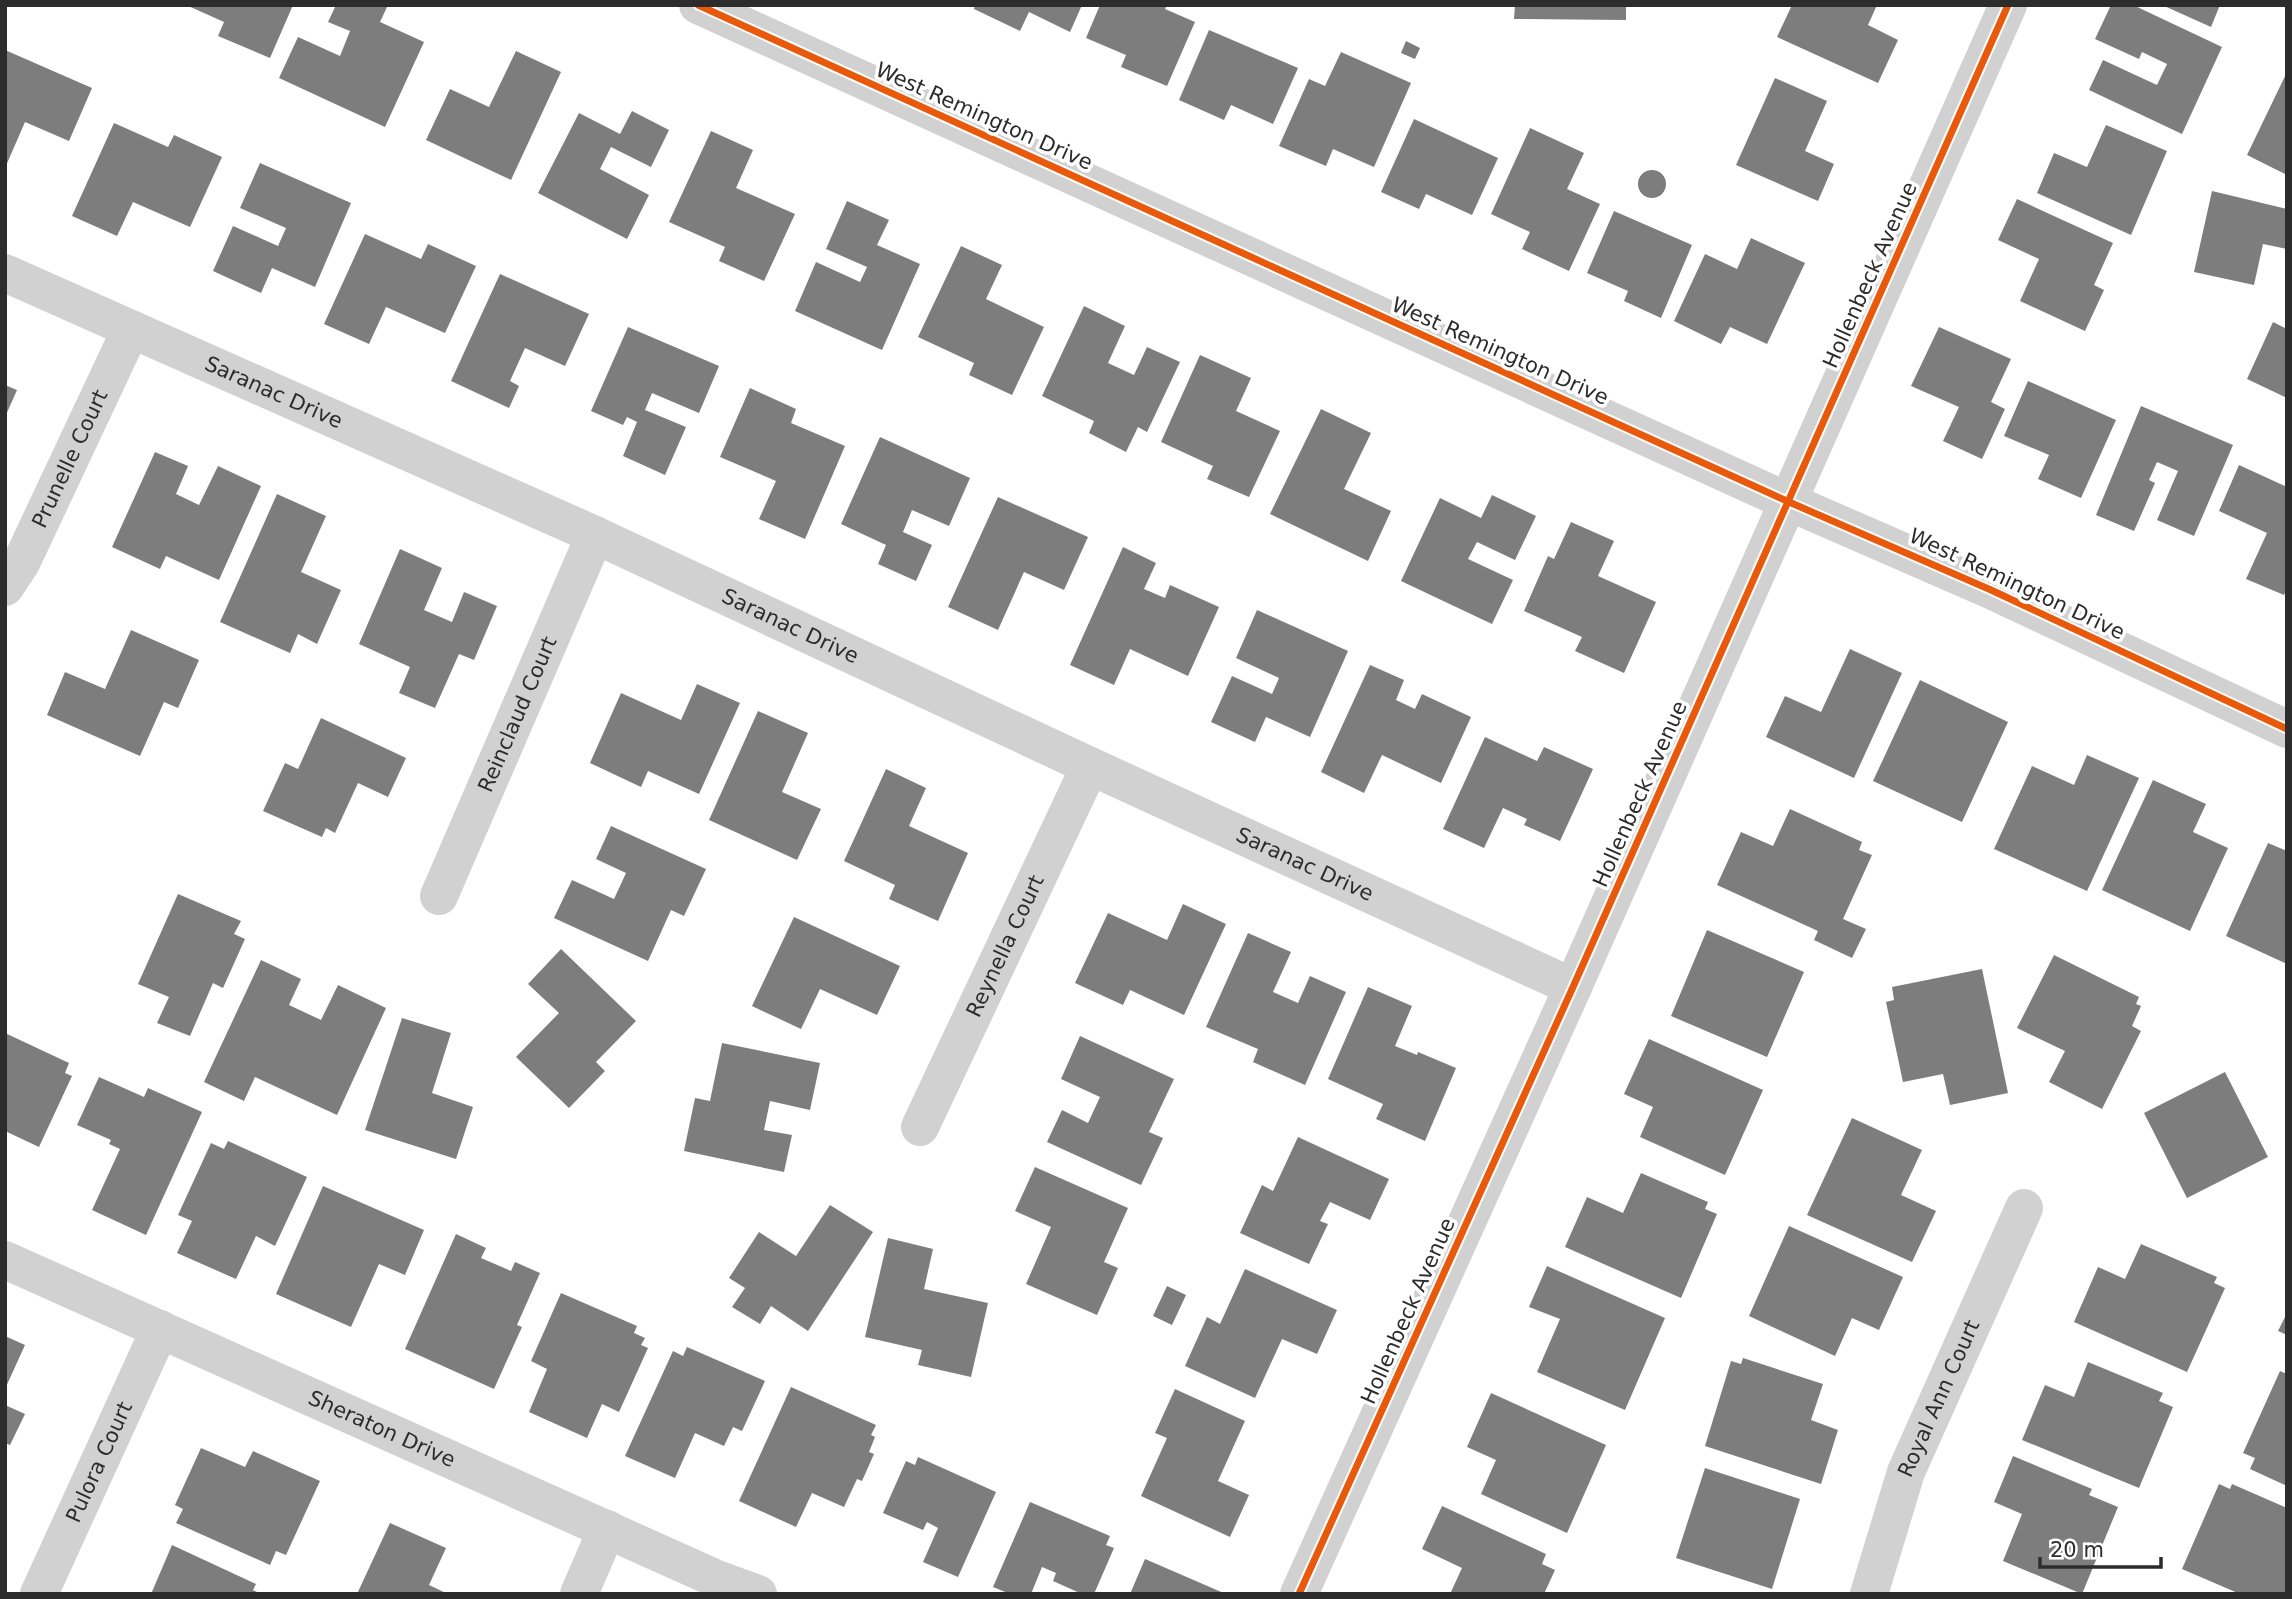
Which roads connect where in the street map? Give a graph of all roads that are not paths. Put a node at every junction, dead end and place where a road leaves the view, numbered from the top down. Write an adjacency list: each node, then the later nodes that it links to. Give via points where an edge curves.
1 (698, 5): 5 (street, West Remington Drive)
2 (2008, 5): 5 (street, Hollenbeck Avenue)
3 (5, 273): 4 (street, Saranac Drive)
4 (131, 329): 6 (street, Saranac Drive); 7 (street, Prunelle Court, via 21,563)
5 (1789, 502): 8 (street, West Remington Drive, via 1991,590); 11 (street, Hollenbeck Avenue)
6 (595, 535): 9 (street, Saranac Drive); 10 (street, Reinclaud Court)
7 (5, 587)
8 (2287, 729)
9 (1090, 766): 11 (street, Saranac Drive); 12 (street, Reynella Court)
10 (439, 895)
11 (1573, 987): 20 (street, Hollenbeck Avenue)
12 (920, 1127)
13 (2024, 1208): 21 (street, Royal Ann Court, via 1906,1472)
14 (5, 1260): 15 (street, Sheraton Drive)
15 (160, 1329): 16 (street, Sheraton Drive); 17 (street, Pulora Court)
16 (607, 1529): 18 (street); 19 (street, Sheraton Drive)
17 (39, 1594)
18 (579, 1594)
19 (758, 1594)
20 (1299, 1594)
21 (1869, 1594)

